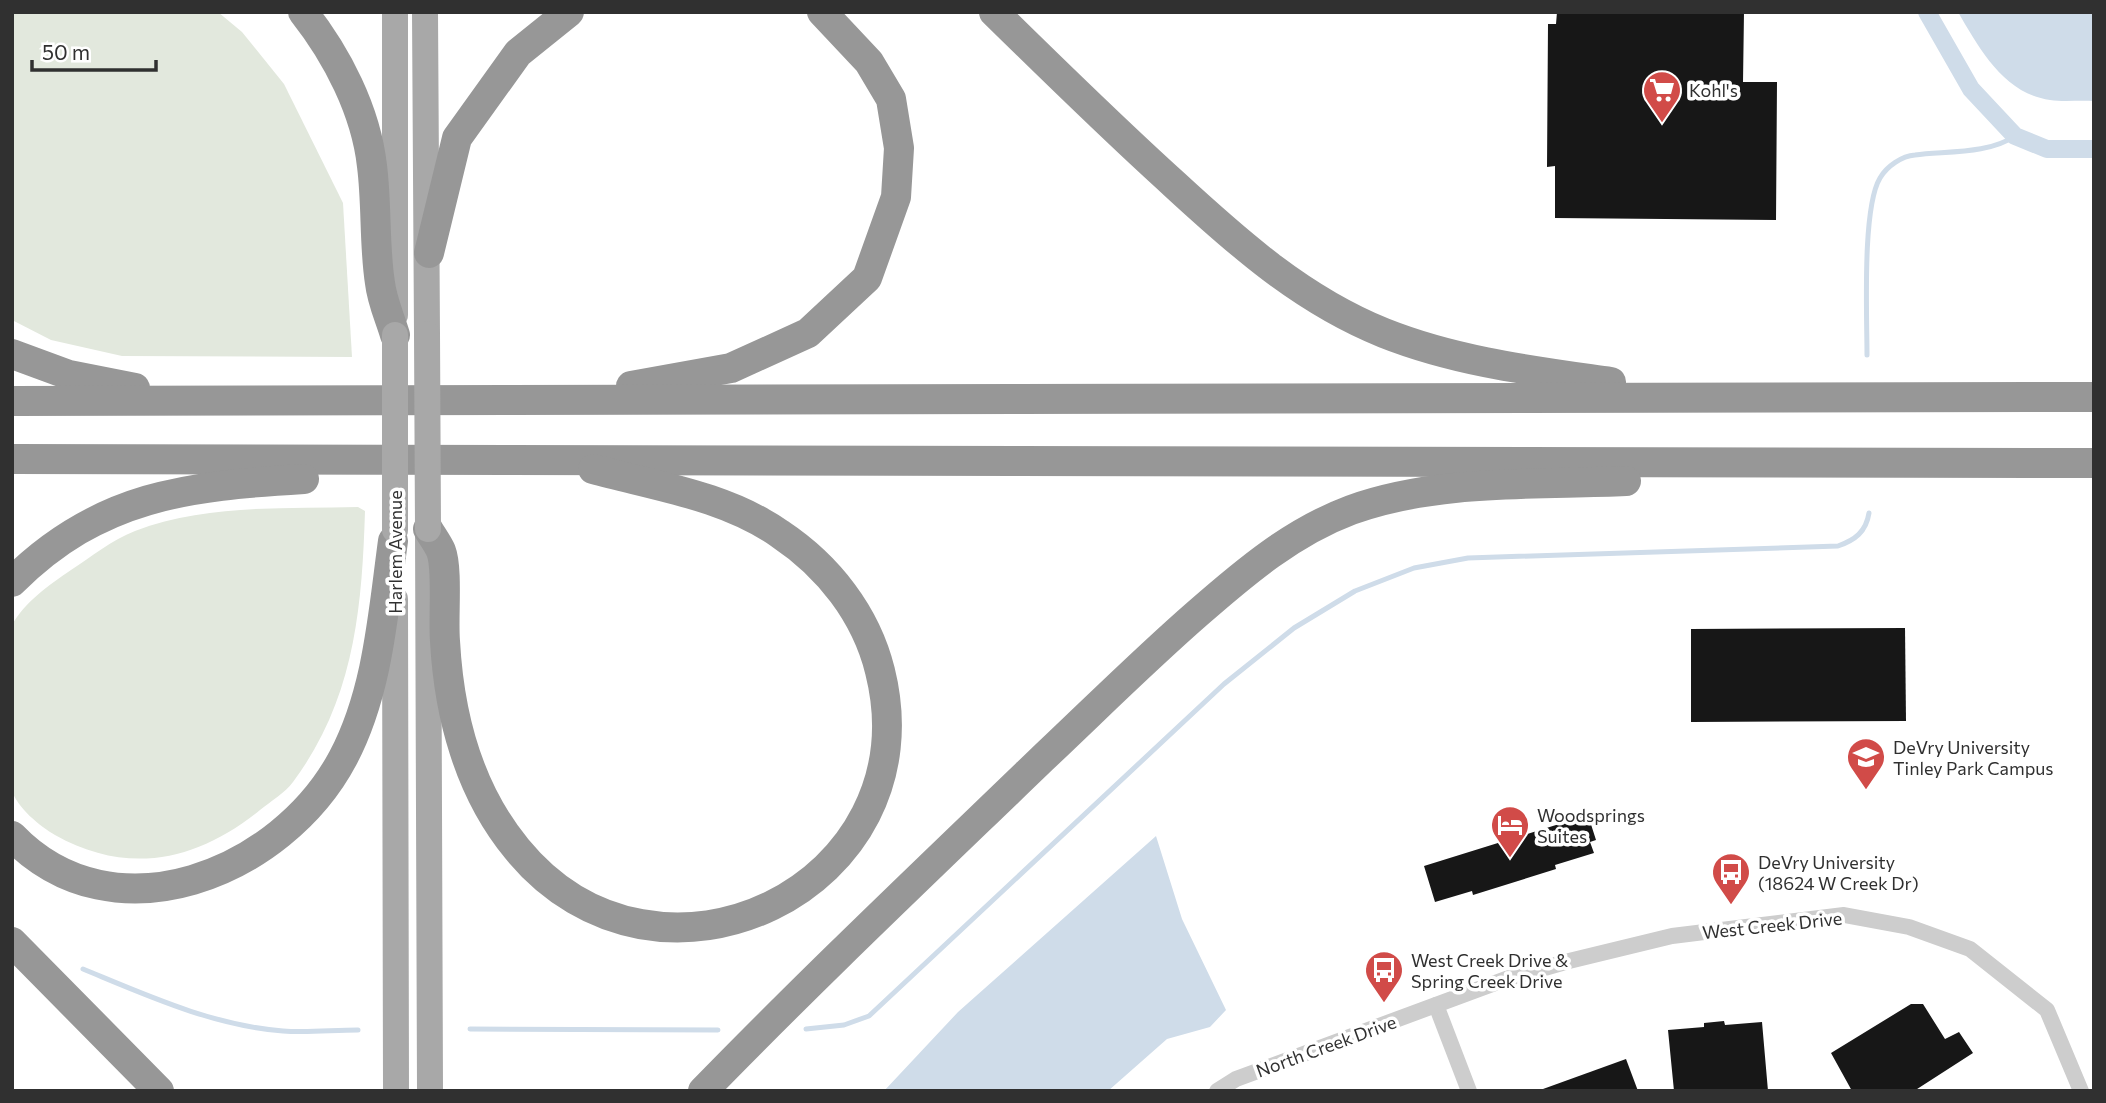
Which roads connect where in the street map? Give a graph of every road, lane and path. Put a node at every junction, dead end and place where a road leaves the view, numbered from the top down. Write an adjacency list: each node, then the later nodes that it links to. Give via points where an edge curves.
1 (303, 12): 8 (highway, via 337,62 364,130 372,164 380,285)
2 (395, 12): 8 (main road, Harlem Avenue)
3 (425, 12): 7 (main road, Harlem Avenue)
4 (569, 12): 7 (highway, via 518,53 457,138)
5 (822, 12): 12 (highway, via 869,62 891,99 899,148 895,197 867,278 808,334 731,369)
6 (994, 12): 10 (highway, via 1219,226 1269,269 1339,312 1461,359)
7 (429, 253): 20 (main road, Harlem Avenue, bridge)
8 (394, 335): 21 (main road, Harlem Avenue, bridge)
9 (12, 354): 14 (highway, via 69,374)
10 (1708, 397): 11 (highway); 12 (highway)
11 (2094, 397)
12 (547, 400): 14 (highway)
13 (12, 401): 14 (highway)
14 (200, 401)
15 (552, 458): 17 (highway); 19 (highway); 20 (highway, via 713,501 757,520 802,550 833,580 860,618 885,691 887,744 881,773 875,796 843,849 789,898 720,924 679,929 647,926 584,905 529,862 500,826 458,732 450,698 442,553)
16 (12, 459): 17 (highway)
17 (356, 462): 22 (highway, via 323,478 214,485 146,499 80,530)
18 (2094, 463): 19 (highway)
19 (2006, 464): 29 (highway, via 1437,490 1353,510 1317,524 1241,576 1156,649)
20 (428, 529): 28 (main road, Harlem Avenue)
21 (394, 536): 23 (highway, via 373,673 353,736 317,795 266,844 199,879 150,889 76,877 44,861); 27 (main road, Harlem Avenue)
22 (12, 582)
23 (12, 836)
24 (12, 942): 26 (highway)
25 (1436, 1005): 30 (street, North Creek Drive, via 1236,1079); 31 (street); 32 (street, West Creek Drive, via 1506,979 1672,936 1844,915 1909,927 1970,949 2047,1010)
26 (159, 1091)
27 (396, 1091)
28 (430, 1091)
29 (703, 1091)
30 (1217, 1091)
31 (1469, 1091)
32 (2081, 1091)

